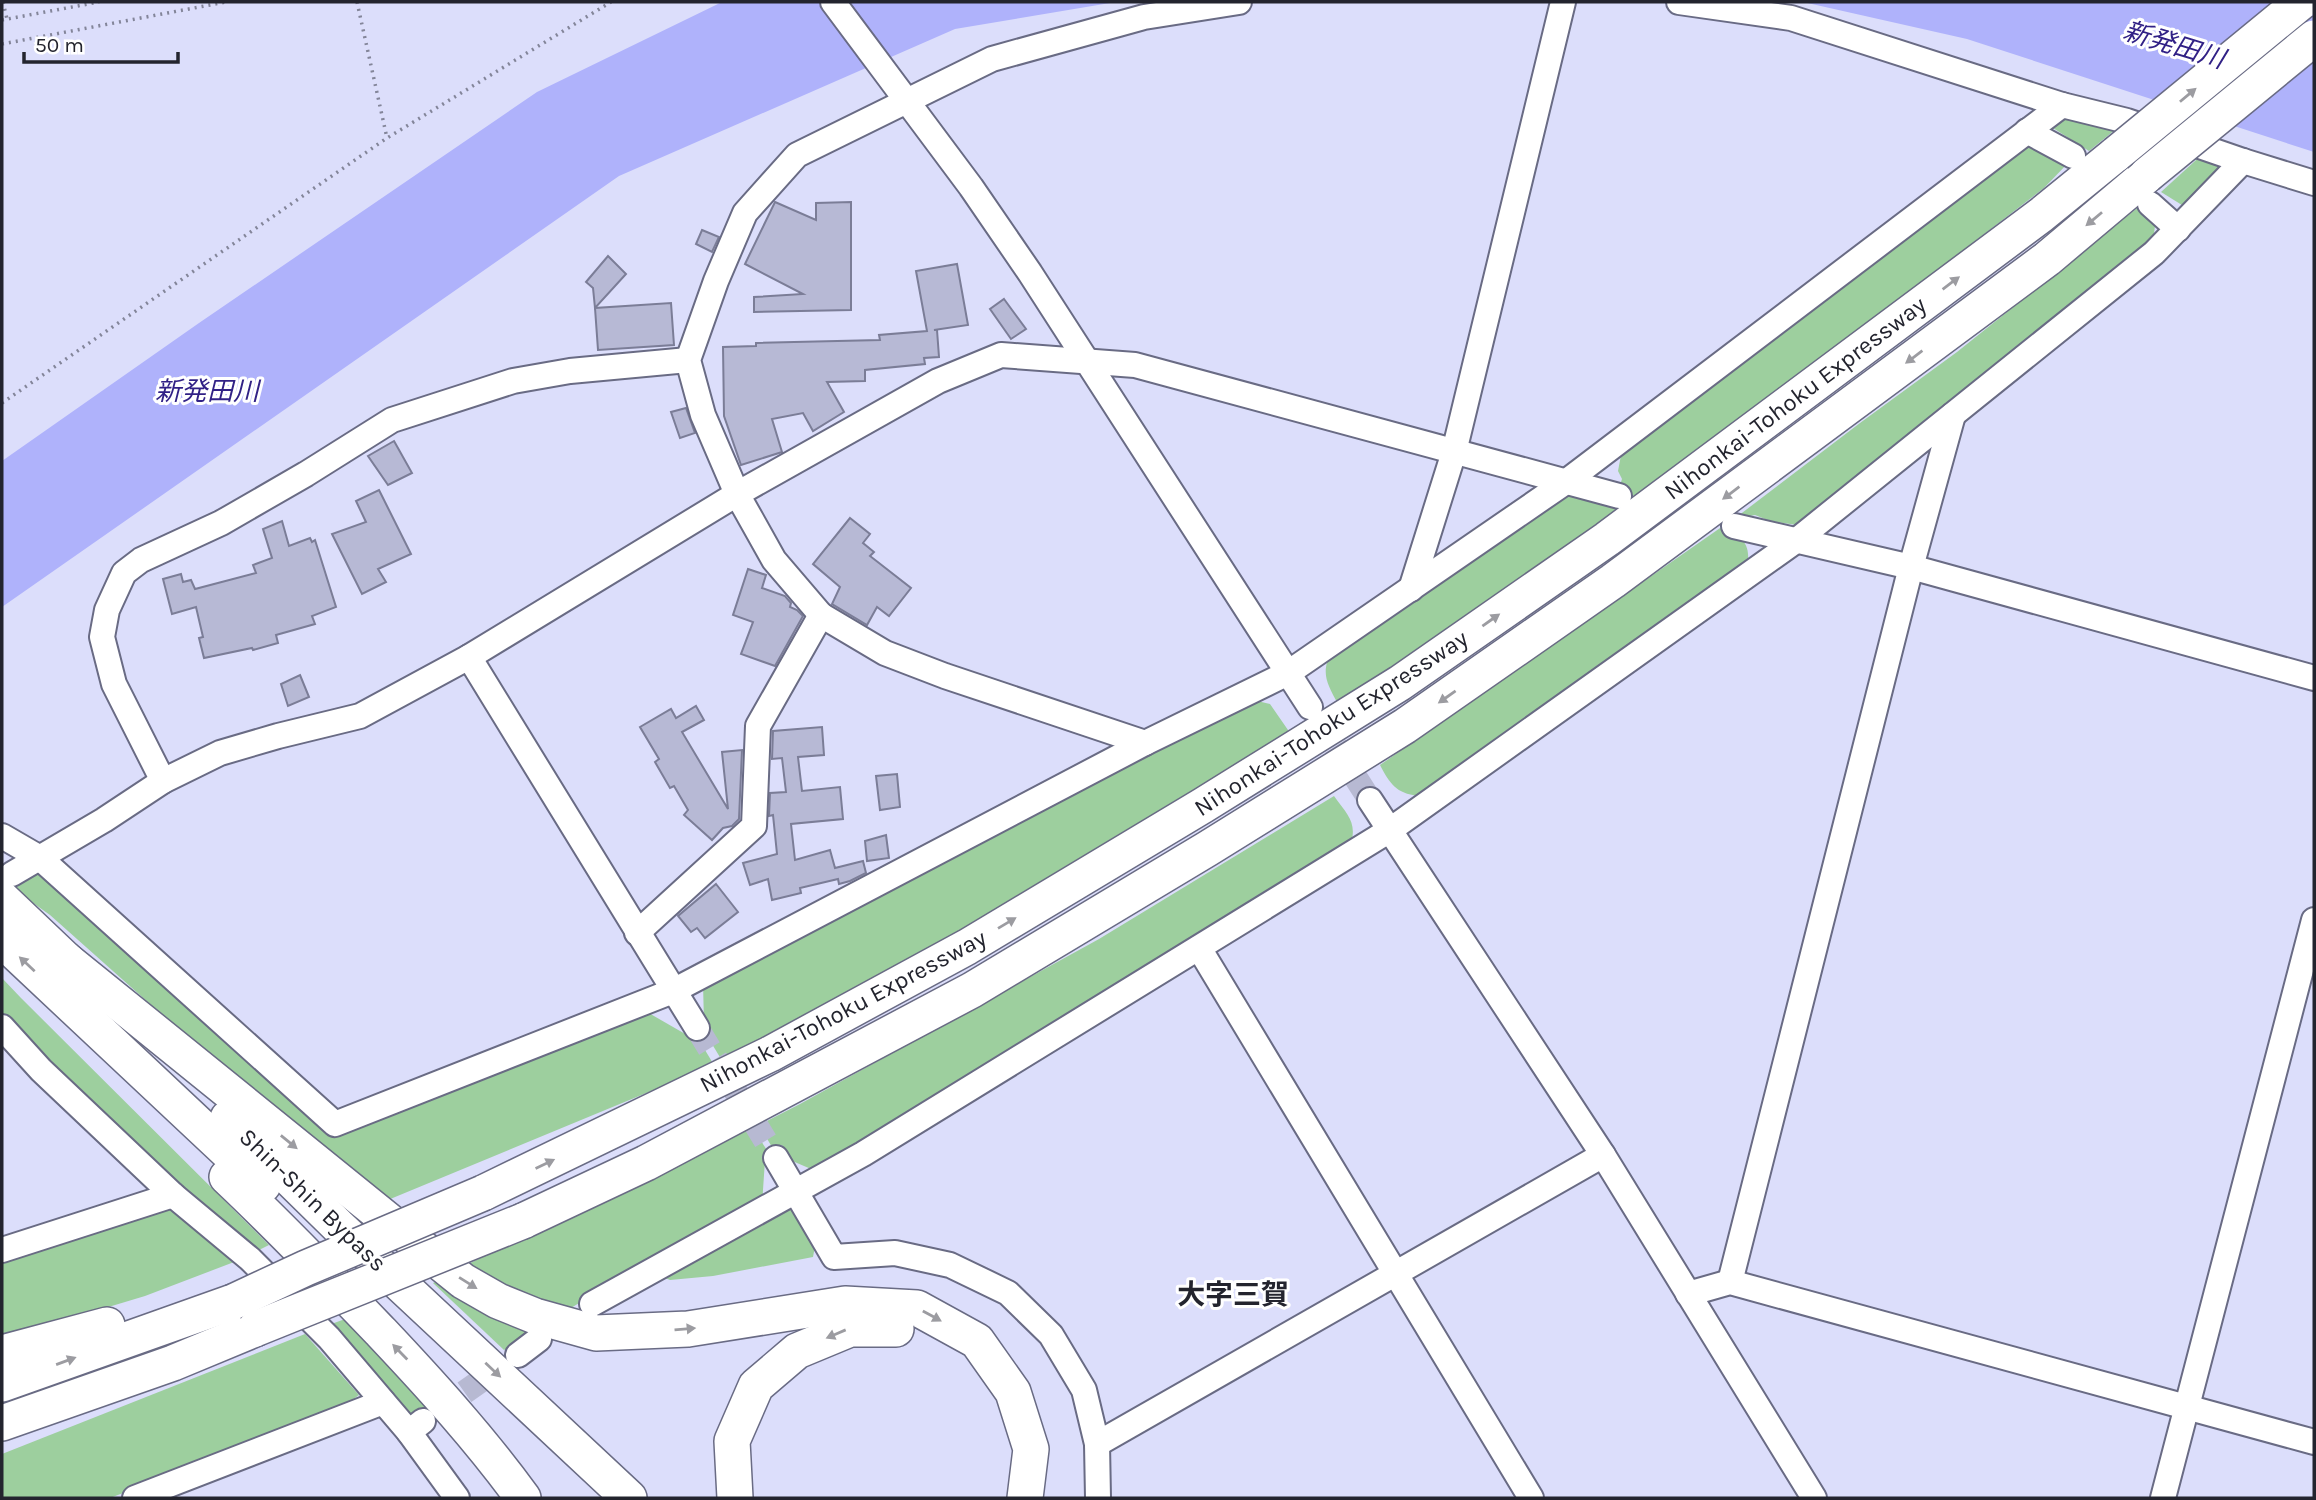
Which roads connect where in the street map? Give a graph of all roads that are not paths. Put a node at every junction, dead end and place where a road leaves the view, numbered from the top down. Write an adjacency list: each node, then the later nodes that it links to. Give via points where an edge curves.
1 (833, 2): 7 (street)
2 (1239, 2): 7 (street, via 1144,17 992,59)
3 (1563, 2): 18 (street)
4 (1679, 2): 8 (street, via 1791,18)
5 (2301, 2): 55 (highway, Nihonkai-Tohoku Expressway, one-way to 5, bridge, via 483,1193 770,1054 967,947 1202,807 1400,683 1618,530 2042,215)
6 (2314, 38): 13 (highway, Nihonkai-Tohoku Expressway, bridge)
7 (901, 94): 15 (street, via 797,155 745,213); 16 (street, via 978,197)
8 (2062, 105): 9 (street); 11 (street, via 2127,121)
9 (2028, 131): 10 (street); 19 (street)
10 (2073, 156)
11 (2243, 161): 12 (street); 14 (street)
12 (2314, 183)
13 (2148, 190): 14 (street); 60 (highway, Nihonkai-Tohoku Expressway, one-way to 60, bridge, via 2047,259 1613,581 1405,726 972,990 646,1163 523,1221)
14 (2178, 229): 17 (street)
15 (688, 360): 20 (street, via 703,415); 32 (street, via 513,381 392,420 221,523 124,573 107,610 102,638 114,684)
16 (1088, 363): 18 (street, via 1135,365); 20 (street, via 1001,355 938,381); 28 (street)
17 (1953, 415): 23 (street); 24 (street)
18 (1454, 452): 19 (street); 25 (street)
19 (1567, 481): 21 (street); 25 (street)
20 (737, 494): 26 (street, via 774,561); 27 (street)
21 (1619, 496)
22 (1734, 526): 23 (street)
23 (1797, 540): 24 (street); 34 (street)
24 (1911, 567): 29 (street); 53 (street)
25 (1411, 589): 28 (street)
26 (821, 615): 31 (street, via 885,653 945,677); 39 (street, via 758,726 754,826)
27 (469, 657): 32 (street, via 360,716 220,753); 39 (street)
28 (1288, 673): 30 (street); 31 (street)
29 (2314, 678)
30 (1310, 707)
31 (1145, 743): 43 (street)
32 (163, 781): 36 (street)
33 (1370, 800): 34 (street)
34 (1390, 830): 41 (street); 47 (street)
35 (2, 836): 36 (street)
36 (40, 859): 37 (street); 43 (street, via 335,1124)
37 (7, 886): 42 (highway, Shin-Shin Bypass)
38 (2314, 920): 63 (street)
39 (637, 933): 43 (street)
40 (2, 940): 44 (highway, Shin-Shin Bypass, one-way to 40)
41 (1199, 948): 49 (street); 52 (street)
42 (65, 959): 72 (highway, Shin-Shin Bypass, one-way to 72, via 338,1226); 75 (highway, one-way to 75, via 463,1281 523,1311 596,1333 688,1329 845,1304 917,1308 977,1341 1013,1392 1031,1449)
43 (673, 991): 46 (street)
44 (63, 997): 70 (highway, one-way to 44, via 433,1387 314,1262 99,1055); 71 (highway, Shin-Shin Bypass)
45 (2, 1027): 50 (street)
46 (697, 1028)
47 (1603, 1155): 52 (street); 54 (street)
48 (776, 1158): 49 (street)
49 (796, 1191): 56 (street); 67 (street, via 834,1257 895,1253 950,1265 1008,1293 1051,1335 1084,1390)
50 (173, 1195): 51 (street); 62 (street, via 250,1259 329,1338)
51 (2, 1250)
52 (1396, 1273): 67 (street); 77 (street)
53 (1730, 1282): 54 (street); 63 (street)
54 (1688, 1294): 78 (street)
55 (229, 1298): 58 (highway); 61 (highway, one-way to 55)
56 (592, 1304)
57 (539, 1339): 59 (street)
58 (2, 1353)
59 (518, 1355)
60 (173, 1363): 64 (highway); 65 (highway)
61 (2, 1384)
62 (383, 1402): 68 (street); 69 (street, via 416,1427)
63 (2188, 1408): 66 (street); 79 (street)
64 (2, 1423)
65 (2, 1438)
66 (2314, 1442)
67 (1097, 1444): 76 (street)
68 (135, 1498)
69 (457, 1498)
70 (523, 1498)
71 (593, 1498)
72 (629, 1498)
73 (736, 1498): 74 (highway, one-way to 73, via 1010,1449 994,1396 962,1360 909,1329 850,1329 797,1351 755,1386 732,1441)
74 (1004, 1498)
75 (1025, 1498)
76 (1098, 1498)
77 (1531, 1498)
78 (1814, 1498)
79 (2163, 1498)

